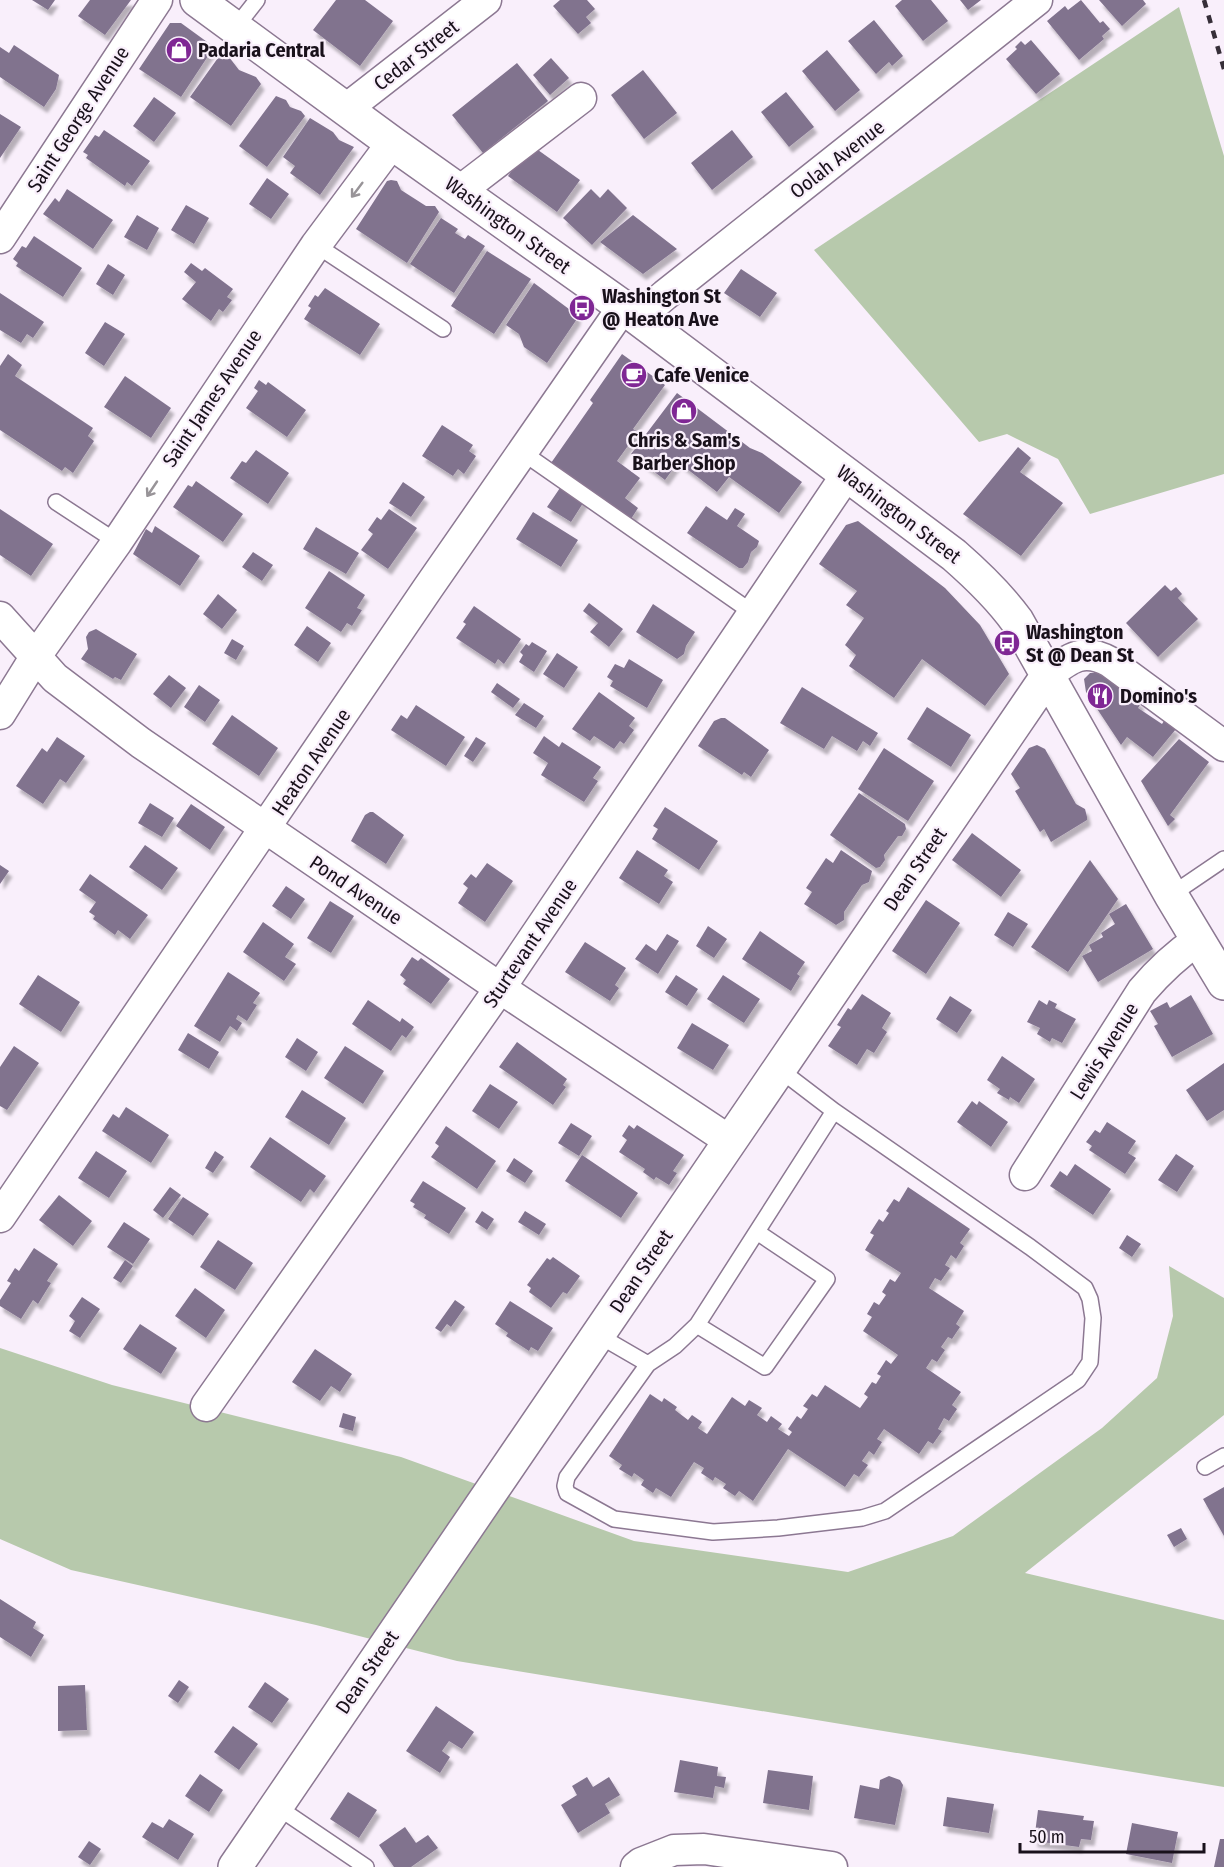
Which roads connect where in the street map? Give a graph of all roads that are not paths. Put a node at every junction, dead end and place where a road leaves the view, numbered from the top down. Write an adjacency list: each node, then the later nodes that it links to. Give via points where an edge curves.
1 (157, 0): 11 (street, Saint George Avenue)
2 (197, 0): 6 (main road, Washington Street)
3 (257, 0): 6 (lane)
4 (486, 0): 8 (street, Cedar Street)
5 (1037, 0): 13 (street, Oolah Avenue, via 652,306)
6 (236, 28): 8 (main road, Washington Street)
7 (581, 98): 10 (street)
8 (346, 109): 9 (main road, Washington Street)
9 (392, 143): 10 (main road, Washington Street); 12 (street, Saint James Avenue, one-way to 12)
10 (461, 190): 13 (main road, Washington Street)
11 (0, 238)
12 (316, 245): 14 (lane); 18 (street, Saint James Avenue, one-way to 18)
13 (632, 314): 15 (street, Heaton Avenue); 16 (main road, Washington Street)
14 (443, 329)
15 (522, 452): 19 (lane); 25 (street, Heaton Avenue)
16 (847, 474): 19 (street, Sturtevant Avenue); 22 (main road, Washington Street, via 982,579 1017,621)
17 (56, 502): 18 (lane)
18 (117, 542): 21 (street, Saint James Avenue)
19 (753, 613): 30 (street, Sturtevant Avenue)
20 (0, 617): 21 (street, Pond Avenue)
21 (36, 656): 23 (street, Saint James Avenue); 25 (street, Pond Avenue, via 74,693)
22 (1048, 675): 24 (street, via 1072,658 1084,654 1098,656); 27 (main road, Washington Street); 31 (main road, Dean Street)
23 (0, 714)
24 (1224, 746)
25 (265, 829): 30 (street, Pond Avenue); 35 (street, Heaton Avenue)
26 (1224, 860): 27 (lane)
27 (1171, 895): 28 (main road, Washington Street)
28 (1198, 940): 29 (main road, Washington Street); 34 (street, Lewis Avenue, via 1177,954 1142,991)
29 (1224, 983)
30 (500, 988): 33 (street, Pond Avenue); 40 (street, Sturtevant Avenue)
31 (779, 1069): 32 (lane); 33 (main road, Dean Street)
32 (834, 1111): 36 (lane); 39 (lane, via 1085,1288 1090,1299 1090,1362 1078,1380 885,1511 861,1518 713,1532 615,1519 567,1493 564,1486)
33 (730, 1141): 38 (main road, Dean Street)
34 (1026, 1175)
35 (0, 1217)
36 (757, 1232): 37 (lane); 37 (lane, via 827,1280 765,1367)
37 (697, 1325): 39 (lane)
38 (598, 1335): 39 (lane); 43 (main road, Dean Street)
39 (648, 1364)
40 (206, 1406)
41 (1224, 1456): 42 (lane)
42 (1205, 1467)
43 (276, 1806): 44 (main road, Dean Street); 45 (lane)
44 (235, 1867)
45 (366, 1867)
46 (636, 1867): 47 (street, via 674,1850 704,1850)
47 (832, 1867)

